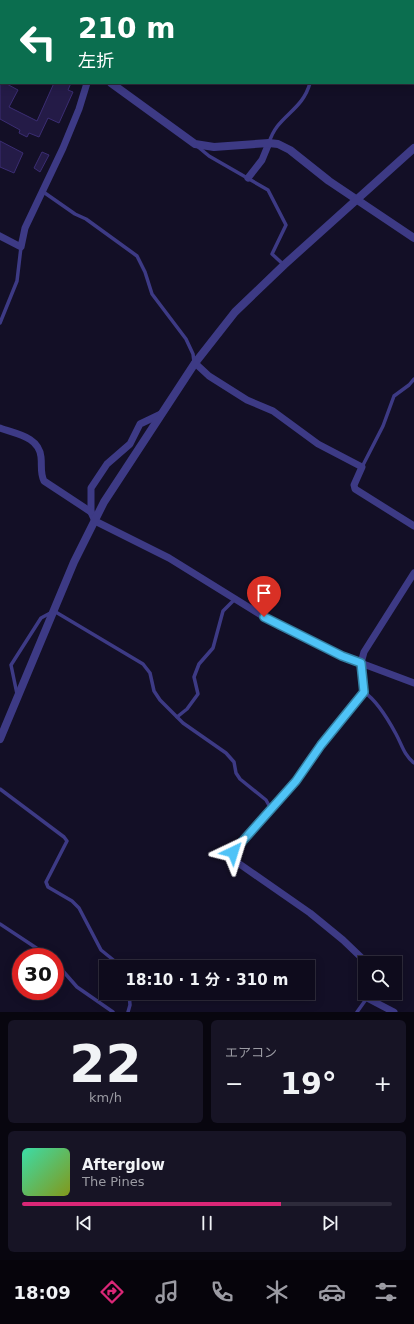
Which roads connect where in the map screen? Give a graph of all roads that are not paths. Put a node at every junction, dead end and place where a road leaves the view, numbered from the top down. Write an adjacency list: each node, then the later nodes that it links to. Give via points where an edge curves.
1 (87, 84): 8 (street, via 63,148)
2 (112, 84): 5 (street)
3 (310, 84): 4 (lane, via 307,94 300,103 278,123)
4 (269, 143): 5 (street, via 214,147); 7 (street, via 262,160); 9 (street, via 290,150)
5 (195, 144): 7 (lane, via 209,156)
6 (414, 148): 9 (street)
7 (248, 178): 13 (lane, via 268,190 286,225 272,254)
8 (42, 191): 12 (street, via 24,228); 15 (lane, via 137,256 152,294 186,339)
9 (358, 200): 11 (street); 13 (street)
10 (0, 236): 12 (street)
11 (414, 238)
12 (21, 247): 14 (lane, via 17,281)
13 (284, 265): 15 (street, via 235,312)
14 (0, 323)
15 (195, 363): 17 (street); 19 (street, via 209,376 247,400 273,411 318,444)
16 (414, 379): 19 (lane, via 394,396 383,426)
17 (161, 414): 20 (street, via 140,424 130,444 107,464 91,488); 21 (street, via 107,496)
18 (0, 428): 20 (street, via 27,436 40,452 44,481)
19 (362, 467): 22 (street, via 354,485 355,489)
20 (91, 512): 21 (street)
21 (95, 521): 24 (street, via 170,558); 25 (street, via 74,562)
22 (414, 526)
23 (414, 573): 26 (street, via 364,652)
24 (235, 599): 26 (street, via 279,626); 30 (lane, via 223,611 213,648 199,664 194,677 198,694)
25 (54, 611): 29 (street); 29 (lane, via 41,618 11,665); 30 (lane, via 143,664 150,673 154,691)
26 (361, 663): 27 (street); 28 (street)
27 (414, 684)
28 (364, 692): 32 (lane, via 372,698 396,734 405,754); 34 (street, via 296,781)
29 (18, 696): 31 (street)
30 (177, 717): 34 (lane, via 226,753 234,762 240,779 266,800)
31 (0, 739)
32 (414, 763)
33 (0, 790): 38 (lane, via 67,841 46,882 48,887 79,908 101,950)
34 (271, 809): 37 (street, via 233,852 231,858 310,913)
35 (0, 924): 36 (lane)
36 (36, 948)
37 (360, 956)
38 (113, 960)
39 (64, 971): 43 (lane, via 78,986)
40 (130, 1000): 44 (lane)
41 (364, 1000): 45 (lane)
42 (374, 1000): 46 (street)
43 (113, 1012)
44 (128, 1012)
45 (356, 1012)
46 (394, 1012)

